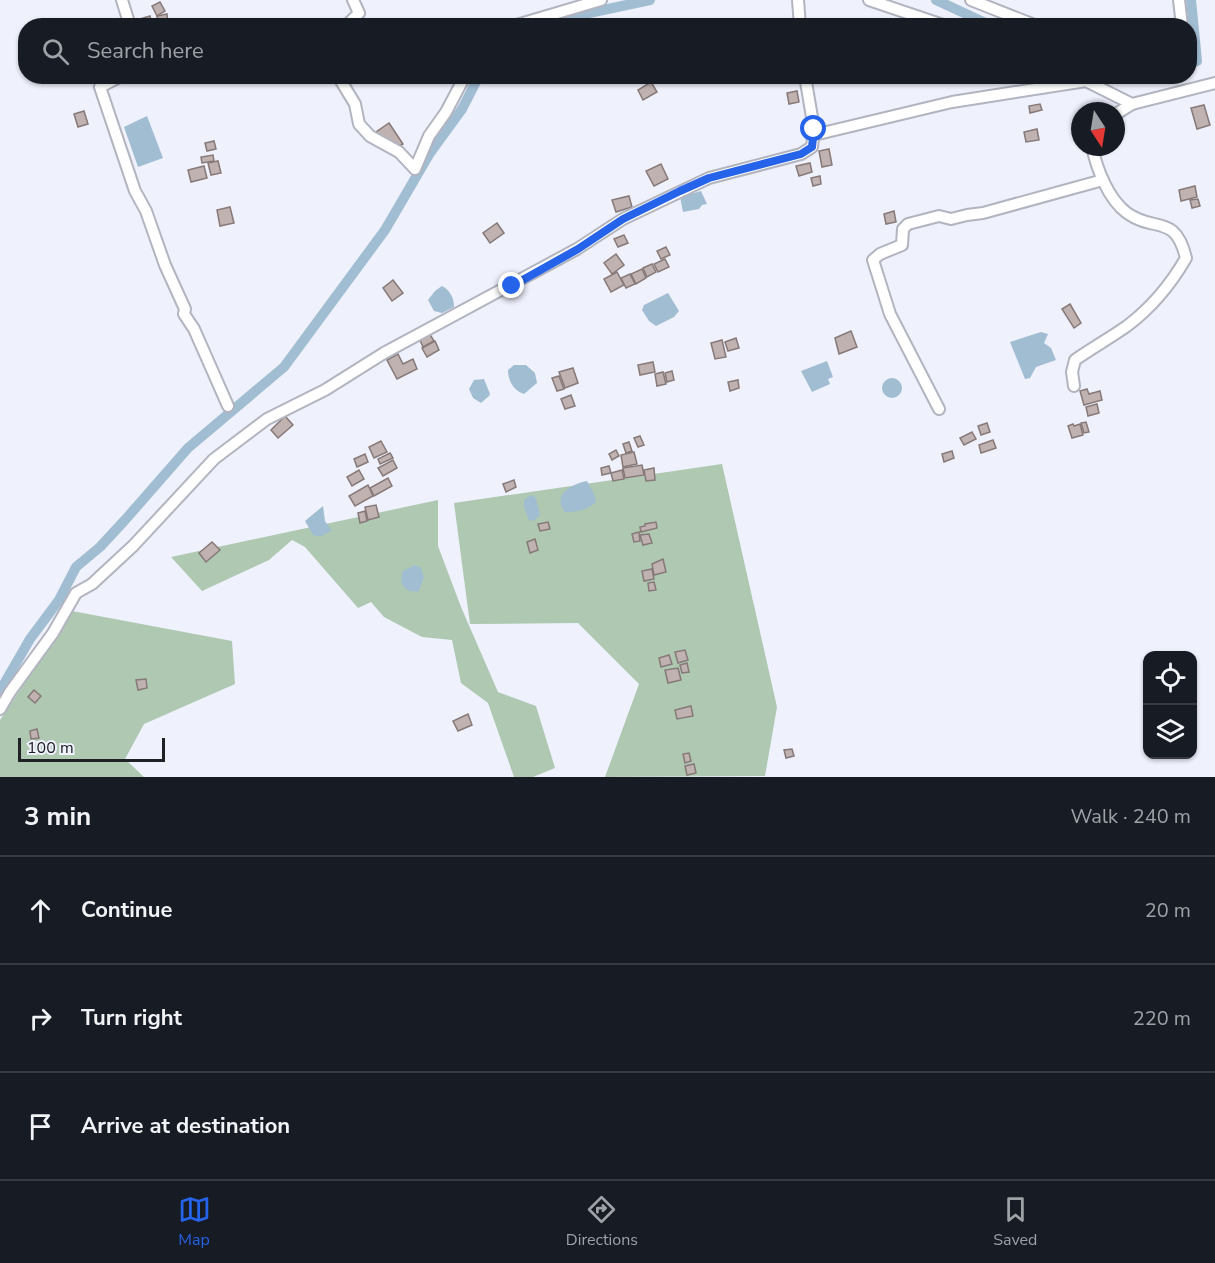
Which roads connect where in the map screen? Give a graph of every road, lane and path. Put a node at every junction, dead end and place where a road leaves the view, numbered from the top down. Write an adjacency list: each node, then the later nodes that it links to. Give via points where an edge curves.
1 (122, 0): 8 (street)
2 (353, 0): 9 (street, via 359,13)
3 (601, 0): 10 (street)
4 (798, 0): 11 (street)
5 (869, 0): 12 (street)
6 (970, 0): 13 (street)
7 (1179, 0): 14 (street)
8 (128, 18)
9 (354, 18)
10 (540, 18)
11 (799, 18)
12 (922, 18)
13 (1017, 18)
14 (1181, 18)
15 (1215, 83): 22 (street)
16 (106, 84): 28 (street, via 100,87 135,191 184,314)
17 (343, 84): 18 (street, via 355,104 358,124 370,136 399,152 415,170 429,136)
18 (461, 84)
19 (806, 84): 24 (street)
20 (1067, 84): 24 (street, via 952,102)
21 (1092, 84): 22 (street)
22 (1132, 104): 23 (street)
23 (1125, 108)
24 (814, 135): 30 (street, via 812,147 801,154 709,178 623,219 578,249 267,419 214,459 133,546 92,584 76,593)
25 (1095, 156): 26 (street)
26 (1103, 180): 27 (street, via 1127,213 1168,227 1176,234 1186,258 1164,291 1140,314 1075,360); 29 (street, via 982,213 951,219 939,216 908,224 903,229 902,245 873,260 890,314)
27 (1074, 386)
28 (228, 406)
29 (939, 409)
30 (0, 709)

